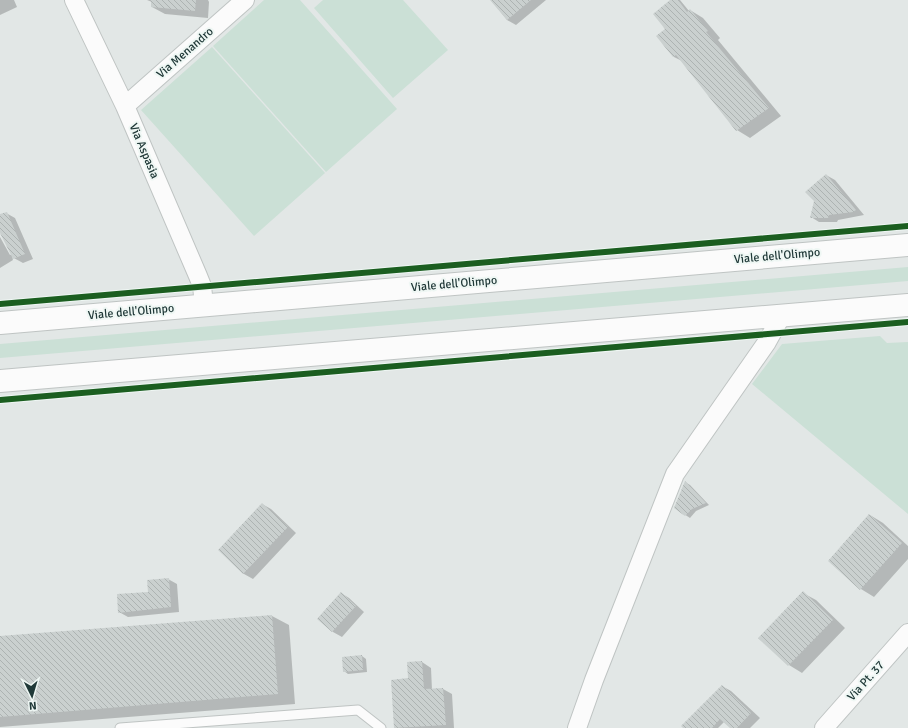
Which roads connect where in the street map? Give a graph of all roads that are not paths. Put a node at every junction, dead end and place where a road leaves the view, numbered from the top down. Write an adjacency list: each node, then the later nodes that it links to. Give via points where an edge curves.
1 (74, 0): 3 (street, Via Aspasia)
2 (245, 0): 3 (street, Via Menandro)
3 (125, 106): 5 (street, Via Aspasia, via 202,286)
4 (908, 245): 5 (street, Viale dell'Olimpo)
5 (204, 305): 8 (street, Viale dell'Olimpo)
6 (908, 305): 7 (street)
7 (782, 315): 9 (street); 13 (street, via 767,342 675,474)
8 (0, 323)
9 (0, 381)
10 (908, 633): 14 (street, Via Pt. 37)
11 (120, 728): 12 (lane, via 358,710)
12 (381, 728)
13 (577, 728)
14 (824, 728)

